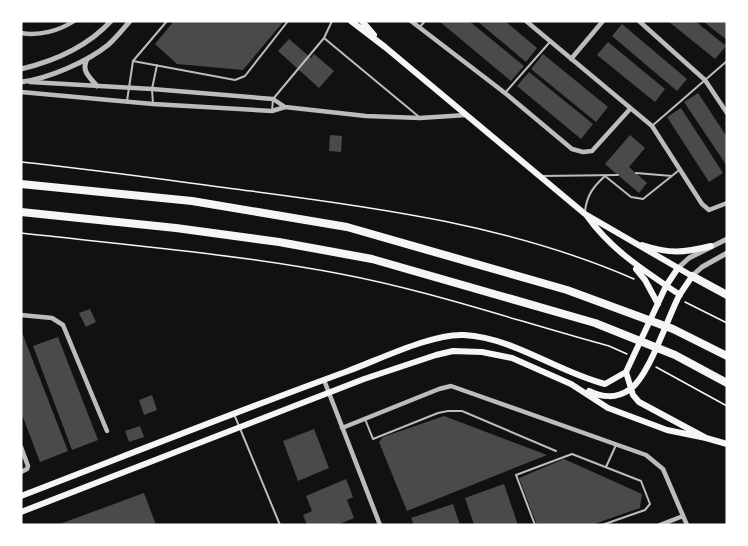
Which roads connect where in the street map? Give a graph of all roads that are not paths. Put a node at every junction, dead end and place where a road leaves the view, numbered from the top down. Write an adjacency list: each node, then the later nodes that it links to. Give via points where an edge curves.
1 (66, 21): 15 (street)
2 (74, 21): 15 (street)
3 (111, 21): 26 (street, via 82,46)
4 (130, 21): 21 (street, via 108,45)
5 (167, 21): 23 (lane)
6 (288, 21): 25 (lane, via 245,76 235,80)
7 (332, 21): 18 (lane)
8 (351, 21): 20 (main road)
9 (362, 21): 20 (main road)
10 (411, 21): 16 (street)
11 (425, 21): 16 (lane)
12 (526, 21): 19 (street)
13 (603, 21): 22 (street)
14 (639, 21): 27 (street)
15 (62, 27): 17 (street, via 39,34)
16 (419, 28): 33 (street)
17 (21, 33)
18 (324, 38): 34 (lane); 42 (lane)
19 (550, 42): 22 (street); 33 (lane)
20 (385, 47): 41 (main road)
21 (88, 57): 28 (street, via 44,77); 29 (street, via 84,70)
22 (571, 59): 38 (street)
23 (133, 61): 25 (lane); 30 (lane)
24 (727, 61): 27 (lane)
25 (157, 65): 31 (lane)
26 (21, 69)
27 (705, 80): 40 (street); 43 (lane)
28 (22, 81): 29 (street)
29 (97, 86): 30 (street)
30 (129, 87): 31 (street); 35 (lane)
31 (152, 89): 34 (street); 36 (lane)
32 (21, 92): 35 (street)
33 (505, 93): 38 (street, via 572,149 583,152 592,151)
34 (273, 99): 37 (street); 39 (lane)
35 (127, 102): 36 (street)
36 (153, 104): 39 (street)
37 (285, 107): 39 (street); 42 (street)
38 (630, 109): 43 (street)
39 (272, 111)
40 (727, 113)
41 (466, 116): 42 (street); 47 (main road)
42 (420, 118)
43 (652, 126): 44 (street)
44 (680, 169): 49 (lane); 51 (street, via 709,210)
45 (636, 173): 49 (lane)
46 (618, 175): 48 (lane)
47 (540, 176): 48 (lane); 53 (main road)
48 (605, 176): 49 (lane, via 631,197 643,198); 53 (lane, via 586,199)
49 (672, 176)
50 (21, 184): 66 (highway, via 192,201 347,227 567,290 673,329)
51 (727, 203)
52 (21, 212): 69 (highway, via 176,228 372,259 595,323 675,355)
53 (585, 214): 55 (main road); 58 (main road)
54 (727, 239): 56 (street)
55 (630, 241): 56 (main road, via 672,253); 59 (main road)
56 (711, 246): 59 (street)
57 (727, 253): 60 (street)
58 (631, 263): 61 (main road); 64 (main road)
59 (678, 268): 60 (main road); 61 (main road)
60 (692, 276): 62 (main road); 63 (highway)
61 (666, 286): 62 (main road); 64 (main road)
62 (680, 295): 71 (main road, via 644,372)
63 (727, 295)
64 (657, 304): 67 (main road)
65 (21, 315): 77 (street, via 61,322)
66 (727, 356)
67 (626, 372): 68 (main road, via 605,384 508,344 462,335 419,344); 71 (main road)
68 (324, 380): 72 (street); 73 (main road)
69 (727, 383)
70 (572, 384): 71 (main road, via 603,396); 72 (main road, via 512,358 453,351); 78 (main road, via 608,408 667,430)
71 (631, 389): 78 (main road, via 639,402)
72 (329, 394): 75 (main road); 76 (street)
73 (234, 413): 75 (lane); 85 (main road)
74 (365, 418): 76 (street); 79 (street, via 451,387); 82 (lane, via 373,439 438,413 462,411)
75 (240, 428): 86 (main road); 88 (lane)
76 (342, 428): 89 (street)
77 (107, 431)
78 (706, 438): 80 (main road)
79 (616, 444): 83 (lane); 87 (street, via 646,454 663,469)
80 (727, 444)
81 (21, 447): 84 (street, via 28,466)
82 (556, 451)
83 (606, 467): 90 (lane, via 572,454 516,476); 91 (lane, via 641,481 650,504 645,510)
84 (21, 472)
85 (21, 496)
86 (21, 512)
87 (683, 516): 92 (street); 93 (street)
88 (280, 525)
89 (380, 525)
90 (535, 525)
91 (602, 525)
92 (660, 525)
93 (687, 525)

